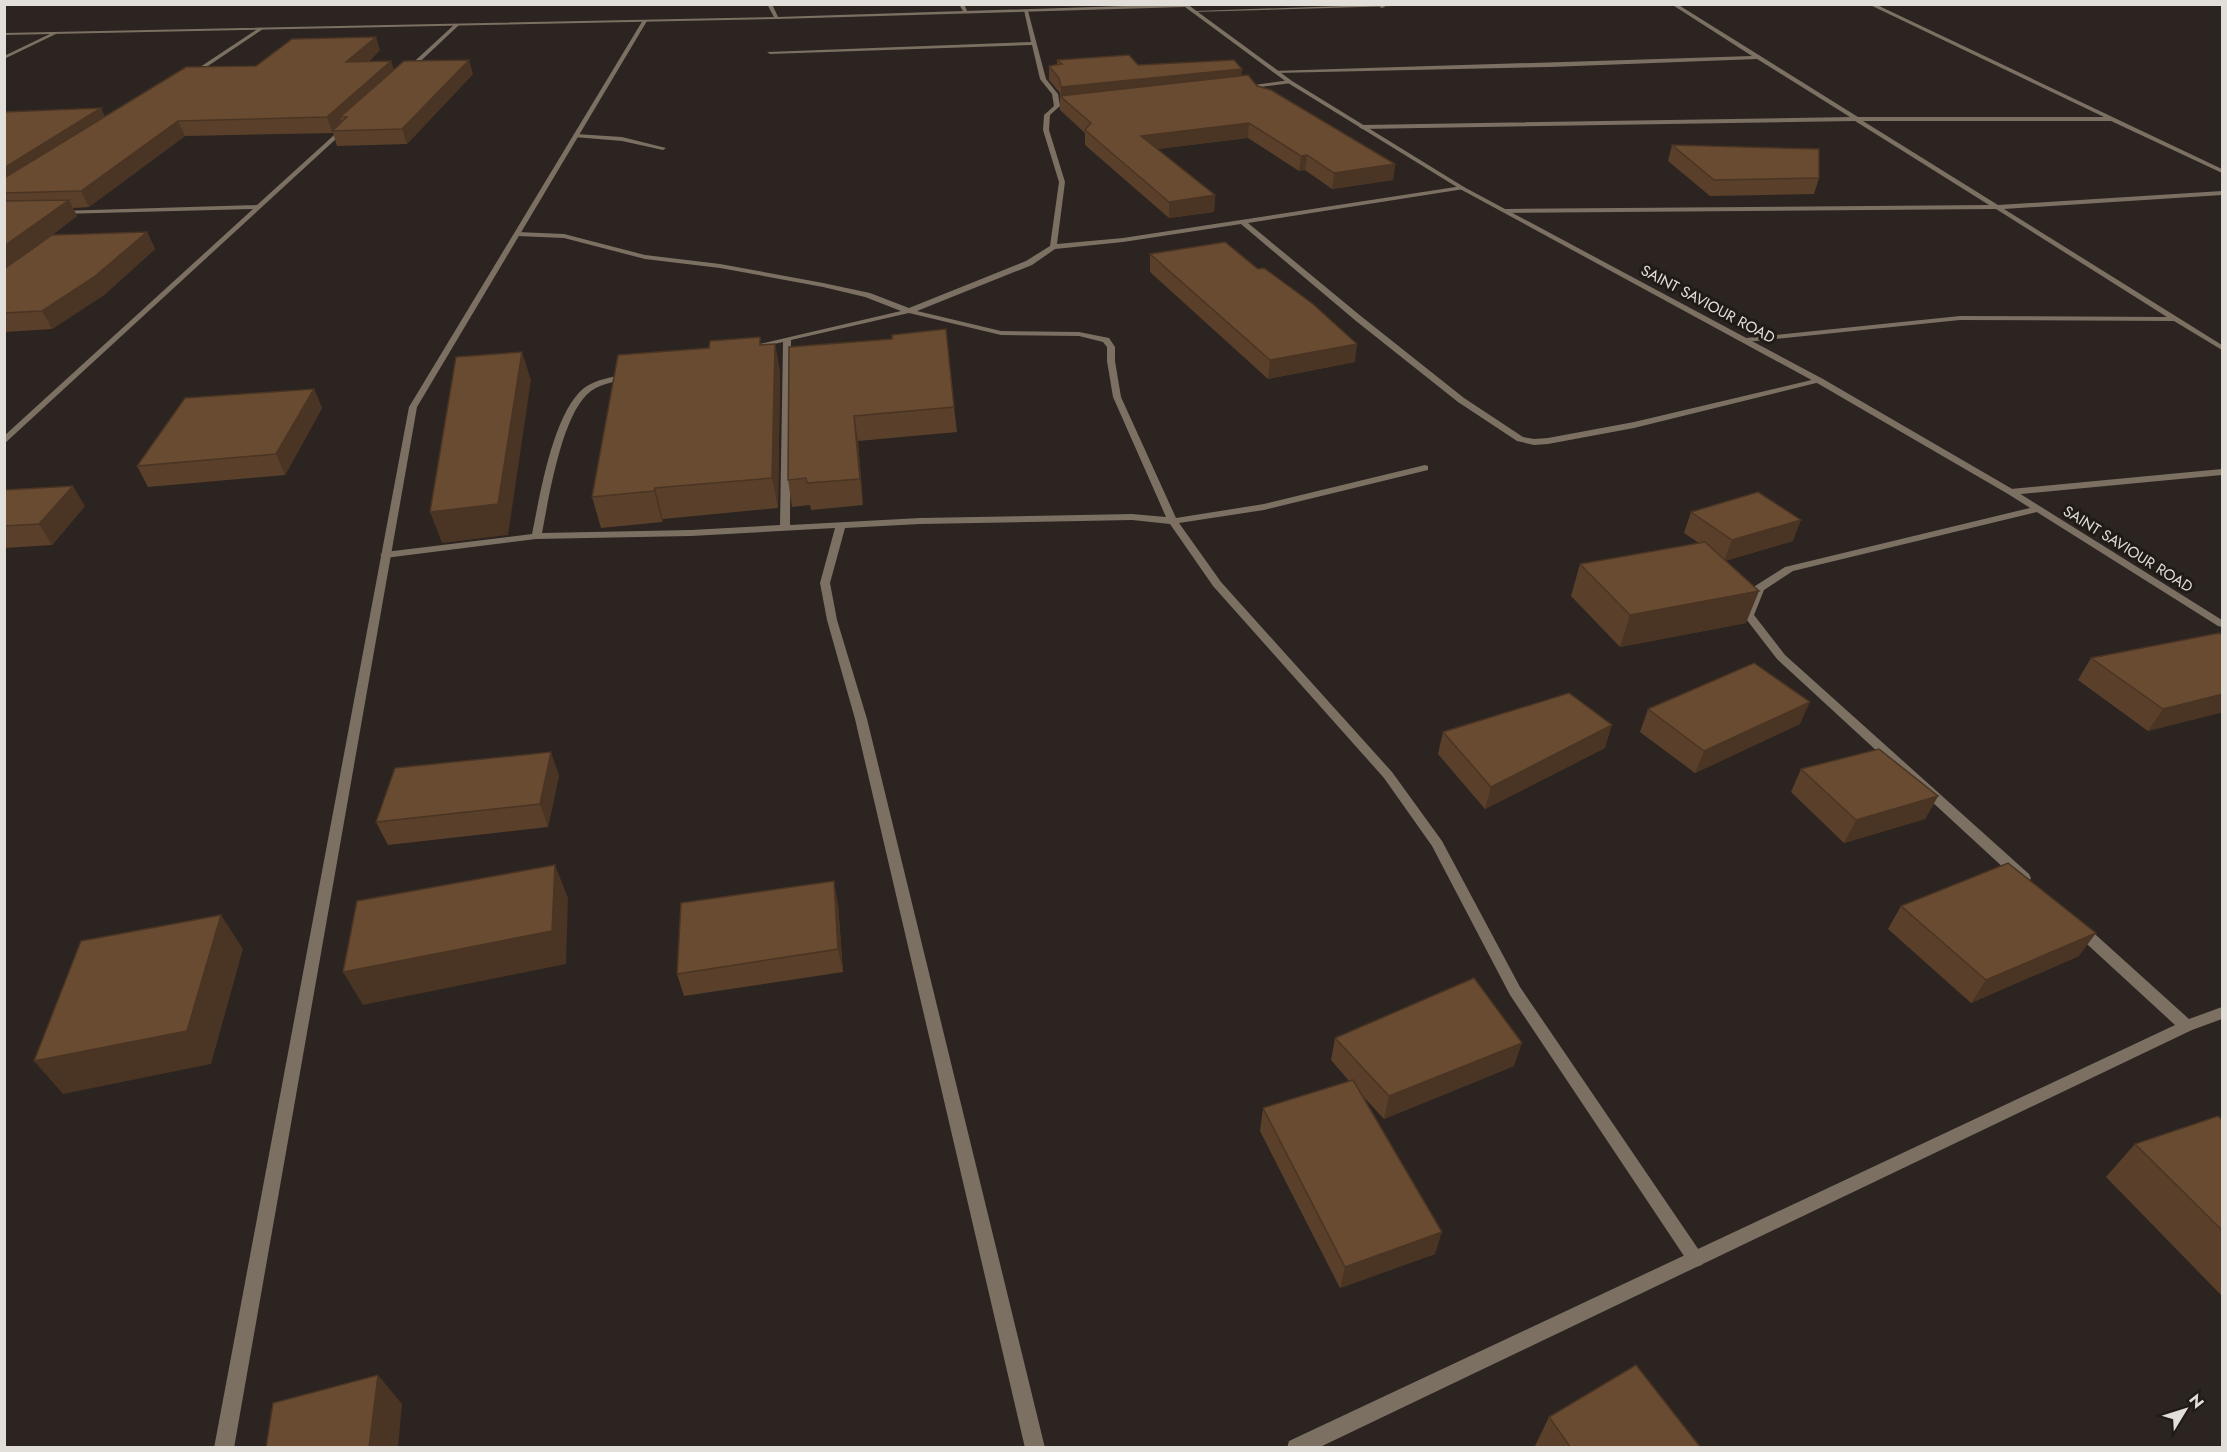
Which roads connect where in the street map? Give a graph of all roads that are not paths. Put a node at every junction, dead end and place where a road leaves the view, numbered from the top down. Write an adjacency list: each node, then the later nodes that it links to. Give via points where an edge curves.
1 (769, 4): 11 (street)
2 (961, 4): 9 (street)
3 (1460, 4): 7 (street)
4 (1673, 4): 19 (street)
5 (1870, 4): 29 (street)
6 (1184, 5): 8 (street); 10 (street, SAINT SAVIOUR ROAD)
7 (1381, 6): 10 (street)
8 (1026, 11): 9 (street); 17 (street)
9 (966, 12): 11 (street)
10 (1195, 12): 21 (street, SAINT SAVIOUR ROAD)
11 (777, 18): 12 (street)
12 (645, 21): 13 (street); 32 (street)
13 (457, 25): 14 (street); 22 (street)
14 (261, 29): 15 (street); 23 (street)
15 (56, 33): 16 (street); 20 (street)
16 (4, 34)
17 (1034, 43): 18 (street); 27 (street, via 1043,79 1055,94)
18 (770, 52)
19 (1757, 57): 21 (street); 28 (street)
20 (4, 58)
21 (1275, 71): 24 (street, SAINT SAVIOUR ROAD)
22 (397, 80)
23 (182, 81)
24 (1290, 82): 25 (street); 31 (street, SAINT SAVIOUR ROAD)
25 (1232, 88)
26 (1068, 105): 27 (street)
27 (1057, 106): 43 (street, via 1047,114 1046,130 1062,182)
28 (1857, 119): 29 (street); 31 (street); 38 (street)
29 (2115, 119): 34 (street)
30 (354, 120): 37 (street)
31 (1362, 127): 35 (street, SAINT SAVIOUR ROAD)
32 (576, 136): 33 (street, via 622,139); 42 (street)
33 (663, 148)
34 (2223, 171)
35 (1462, 188): 39 (street, SAINT SAVIOUR ROAD); 41 (street)
36 (2223, 193): 38 (street)
37 (260, 207): 40 (street); 52 (street)
38 (1997, 207): 39 (street); 45 (street)
39 (1506, 211): 47 (street, SAINT SAVIOUR ROAD)
40 (51, 213)
41 (1243, 222): 43 (street); 51 (street, via 1461,400 1521,439 1548,441 1634,425)
42 (517, 234): 44 (street, via 582,239 636,255 823,285 867,295); 61 (street, via 413,407)
43 (1053, 247): 44 (street, via 1029,263)
44 (909, 311): 46 (street); 57 (street, via 1001,333 1079,334 1106,340 1111,347 1117,397)
45 (2174, 318): 47 (street, via 1960,318); 48 (street)
46 (787, 339): 49 (street); 59 (street)
47 (1746, 340): 51 (street, SAINT SAVIOUR ROAD)
48 (2223, 348)
49 (742, 350)
50 (642, 373): 60 (street, via 588,389 575,402 564,425)
51 (1821, 381): 55 (street, SAINT SAVIOUR ROAD)
52 (4, 441)
53 (1425, 468): 57 (street, via 1264,507)
54 (2223, 472): 55 (street)
55 (2011, 492): 56 (street, SAINT SAVIOUR ROAD)
56 (2038, 508): 62 (street, SAINT SAVIOUR ROAD); 63 (street, via 1789,569 1759,588 1748,615 1781,657)
57 (1173, 521): 58 (street, via 1132,517); 67 (street, via 1217,584 1388,775 1419,818 1437,844 1515,991)
58 (841, 525): 59 (street); 69 (street, via 825,583 832,620 861,719)
59 (785, 528): 60 (street)
60 (536, 536): 61 (street)
61 (386, 555): 68 (street)
62 (2223, 624)
63 (2037, 890)
64 (2072, 922): 66 (street)
65 (2223, 1013): 66 (street)
66 (2187, 1026): 67 (street)
67 (1696, 1259): 70 (street)
68 (225, 1448)
69 (1035, 1448)
70 (1296, 1448)

